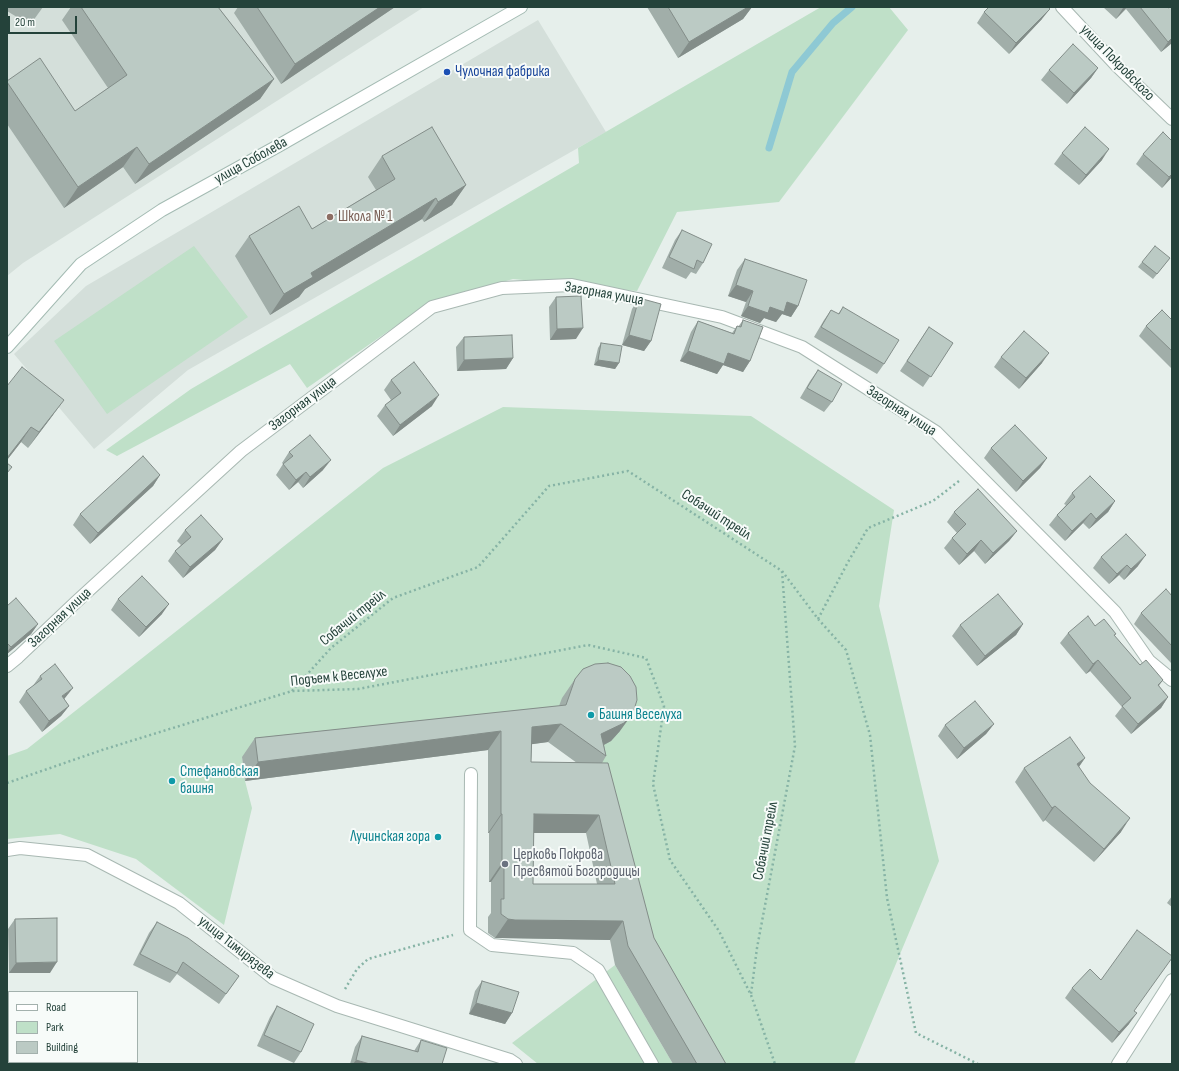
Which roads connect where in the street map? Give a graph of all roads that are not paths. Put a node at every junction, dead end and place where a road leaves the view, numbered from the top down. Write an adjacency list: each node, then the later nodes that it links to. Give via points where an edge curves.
1 (521, 7): 4 (street, улица Соболева, via 162,210 81,264)
2 (1062, 7): 3 (street, улица Покровского, via 1117,66)
3 (1172, 119)
4 (10, 342)
5 (7, 666): 6 (street, Загорная улица, via 241,451 432,307 502,288 572,285 722,318 802,347 936,432 1115,612 1149,661)
6 (1172, 680)
7 (471, 774): 11 (street, via 470,930 492,945 573,953 598,970)
8 (7, 850): 10 (street, улица Тимирязева, via 20,848 87,855 179,903 273,978 337,1006)
9 (1172, 980): 12 (street)
10 (516, 1064)
11 (652, 1064)
12 (1118, 1064)

